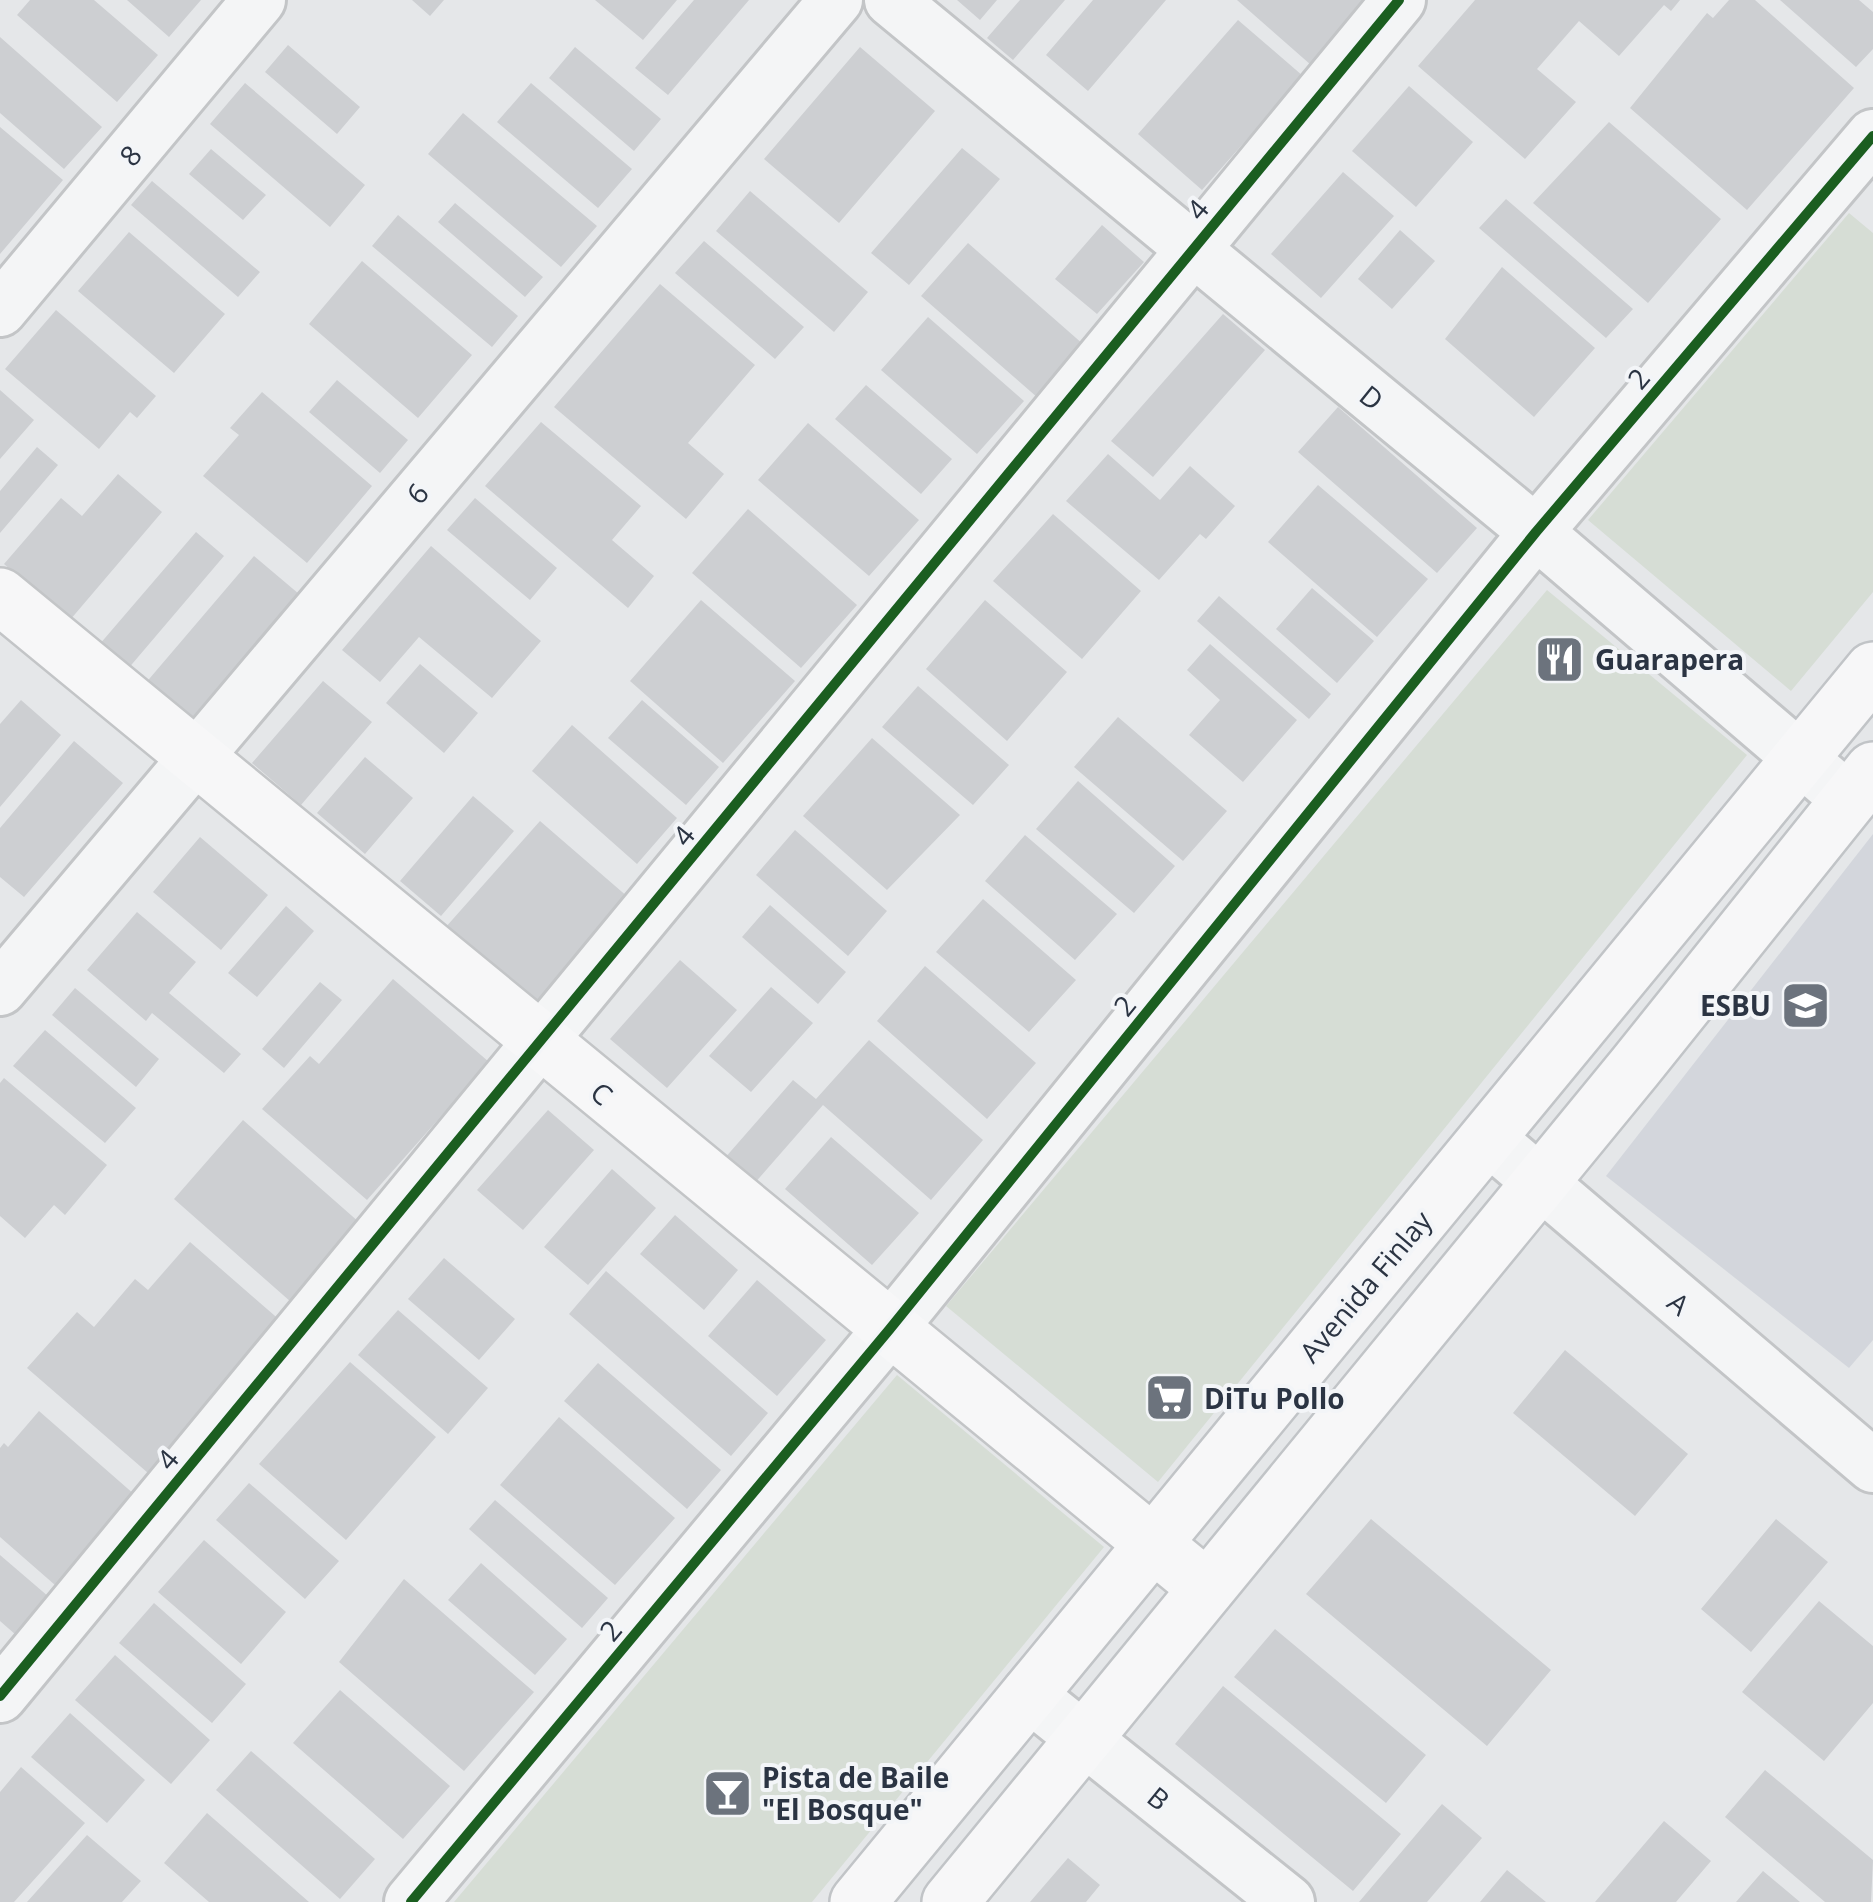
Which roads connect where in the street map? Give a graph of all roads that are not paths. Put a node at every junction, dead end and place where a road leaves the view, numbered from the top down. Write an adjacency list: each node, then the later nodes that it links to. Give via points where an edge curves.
1 (259, 0): 7 (street, 8)
2 (836, 0): 11 (street, 6)
3 (892, 0): 6 (street, D)
4 (1399, 0): 6 (street, 4)
5 (1873, 136): 8 (street, 2)
6 (1193, 250): 8 (street, D); 15 (street, 4)
7 (0, 310)
8 (1536, 532): 12 (street, D); 18 (street, 2)
9 (0, 596): 11 (main road, C)
10 (1873, 670): 12 (main road, Avenida Finlay)
11 (194, 756): 14 (street, 6); 15 (main road, C)
12 (1801, 759): 13 (street, D); 16 (main road, Avenida Finlay)
13 (1861, 785): 17 (main road)
14 (0, 989)
15 (542, 1043): 18 (main road, C); 23 (street, 4)
16 (1488, 1138): 17 (street, A); 20 (main road, Avenida Finlay)
17 (1539, 1185): 19 (street, A); 21 (main road)
18 (890, 1330): 20 (main road, C); 25 (street, 2)
19 (1873, 1466)
20 (1150, 1545): 21 (main road, C); 22 (main road, Avenida Finlay)
21 (1207, 1588): 24 (main road)
22 (1028, 1694): 24 (street, B); 26 (main road, Avenida Finlay)
23 (0, 1696)
24 (1086, 1739): 27 (main road); 28 (street, B)
25 (411, 1902)
26 (858, 1902)
27 (950, 1902)
28 (1288, 1902)

